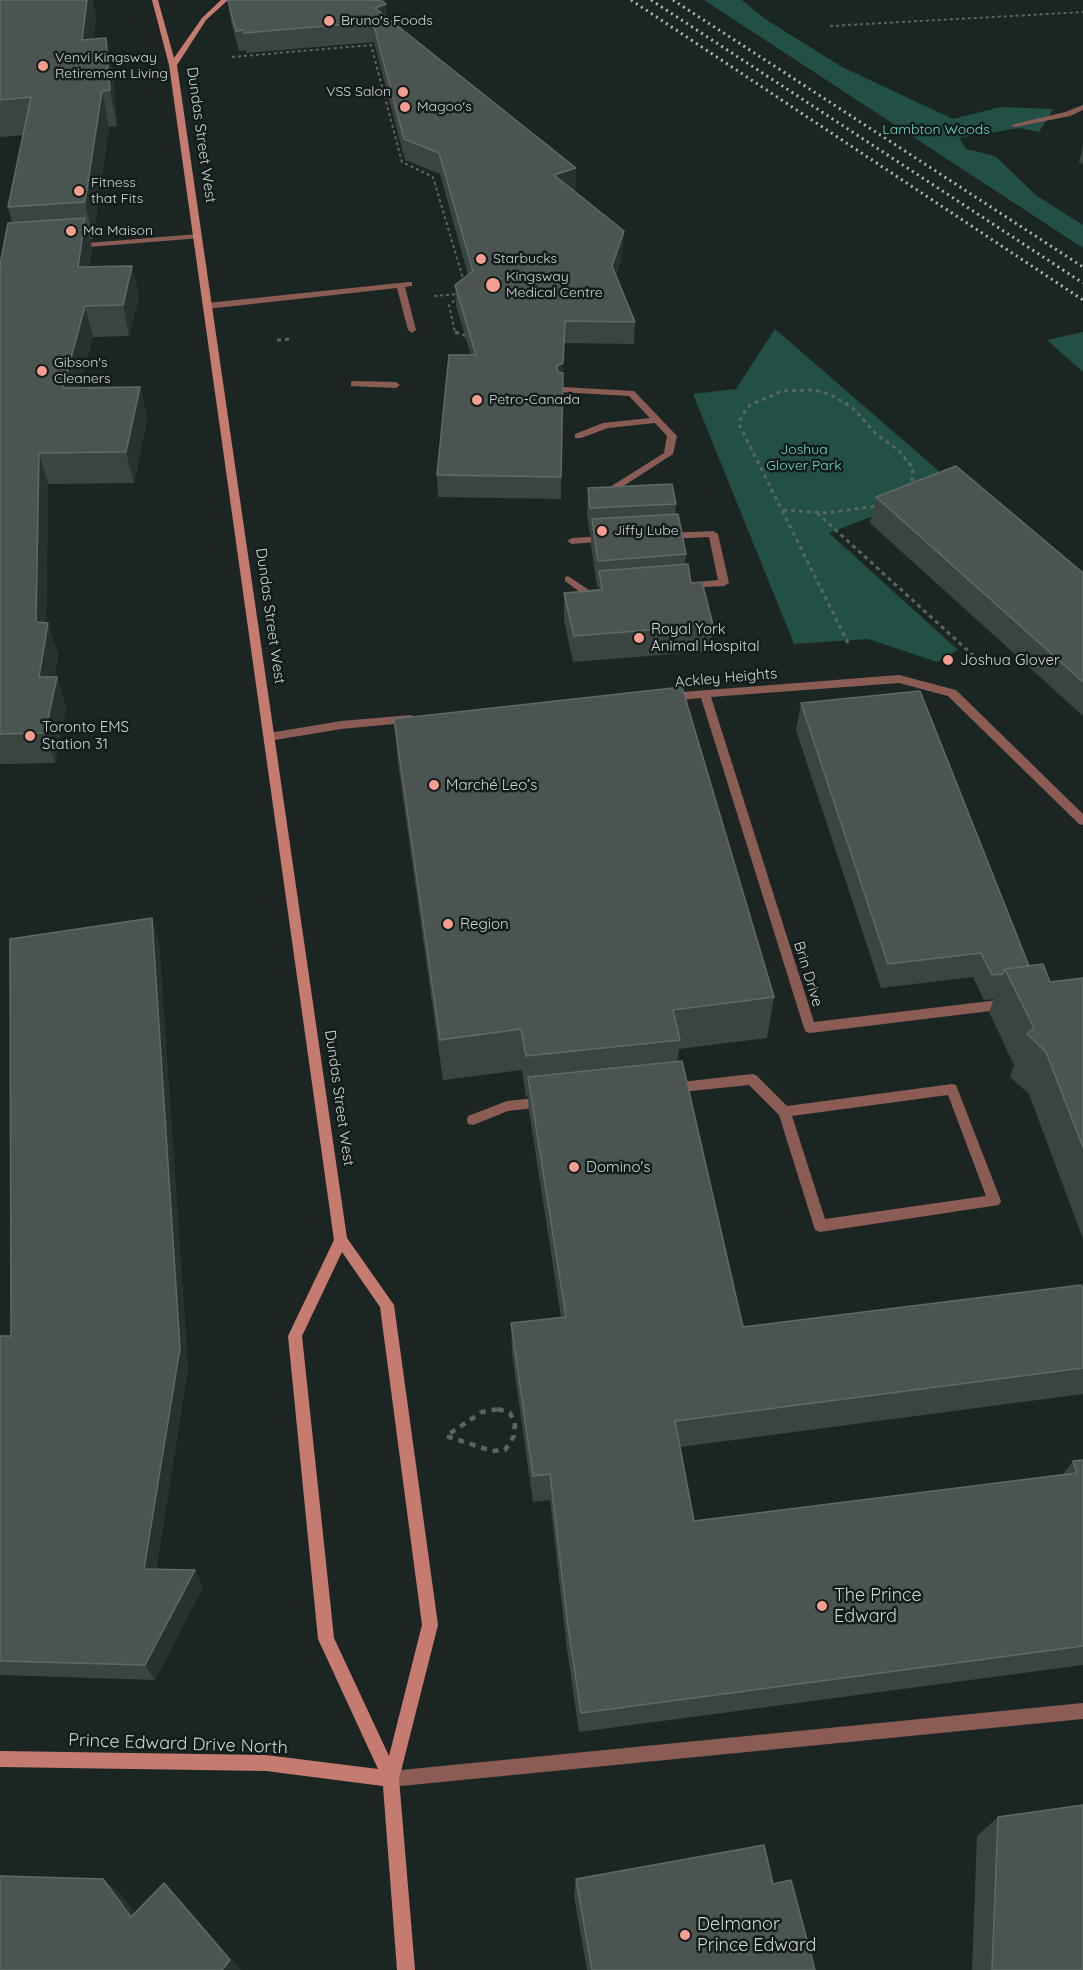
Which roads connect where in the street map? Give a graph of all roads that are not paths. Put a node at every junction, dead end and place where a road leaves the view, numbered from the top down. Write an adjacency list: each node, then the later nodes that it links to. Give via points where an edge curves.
1 (155, 0): 3 (main road, Dundas Street West)
2 (225, 0): 3 (main road, via 204,19)
3 (173, 64): 6 (main road, Dundas Street West)
4 (1083, 107): 5 (lane)
5 (1015, 125)
6 (198, 236): 7 (lane); 8 (main road, Dundas Street West)
7 (69, 247)
8 (207, 306): 9 (lane, via 404,284); 25 (main road, Dundas Street West)
9 (412, 330)
10 (354, 384): 11 (lane)
11 (396, 385)
12 (562, 390): 13 (lane, via 631,393)
13 (657, 420): 14 (lane, via 606,425); 15 (lane, via 672,435 668,453)
14 (578, 436)
15 (593, 501)
16 (654, 537): 20 (lane, via 713,534 724,583)
17 (619, 539): 18 (lane)
18 (572, 541)
19 (568, 579): 21 (lane, via 587,593)
20 (679, 586)
21 (610, 591)
22 (705, 694): 23 (lane, Ackley Heights); 26 (lane, Ackley Heights, via 899,679 952,693); 27 (lane, Brin Drive, via 810,1028)
23 (658, 698)
24 (424, 718): 25 (lane)
25 (269, 737): 32 (main road, Dundas Street West)
26 (1083, 821)
27 (1019, 1002)
28 (659, 1089): 30 (lane, via 752,1079)
29 (554, 1101): 31 (lane, via 507,1106)
30 (784, 1112): 30 (lane, via 820,1226 994,1201 952,1089)
31 (473, 1120)
32 (341, 1240): 35 (main road, Dundas Street West, via 387,1305 430,1624); 35 (main road, Dundas Street West, via 295,1336 326,1639)
33 (1083, 1711): 35 (lane)
34 (0, 1759): 35 (main road, Prince Edward Drive North, via 266,1763)
35 (391, 1779): 36 (main road, Dundas Street West)
36 (406, 1970)

